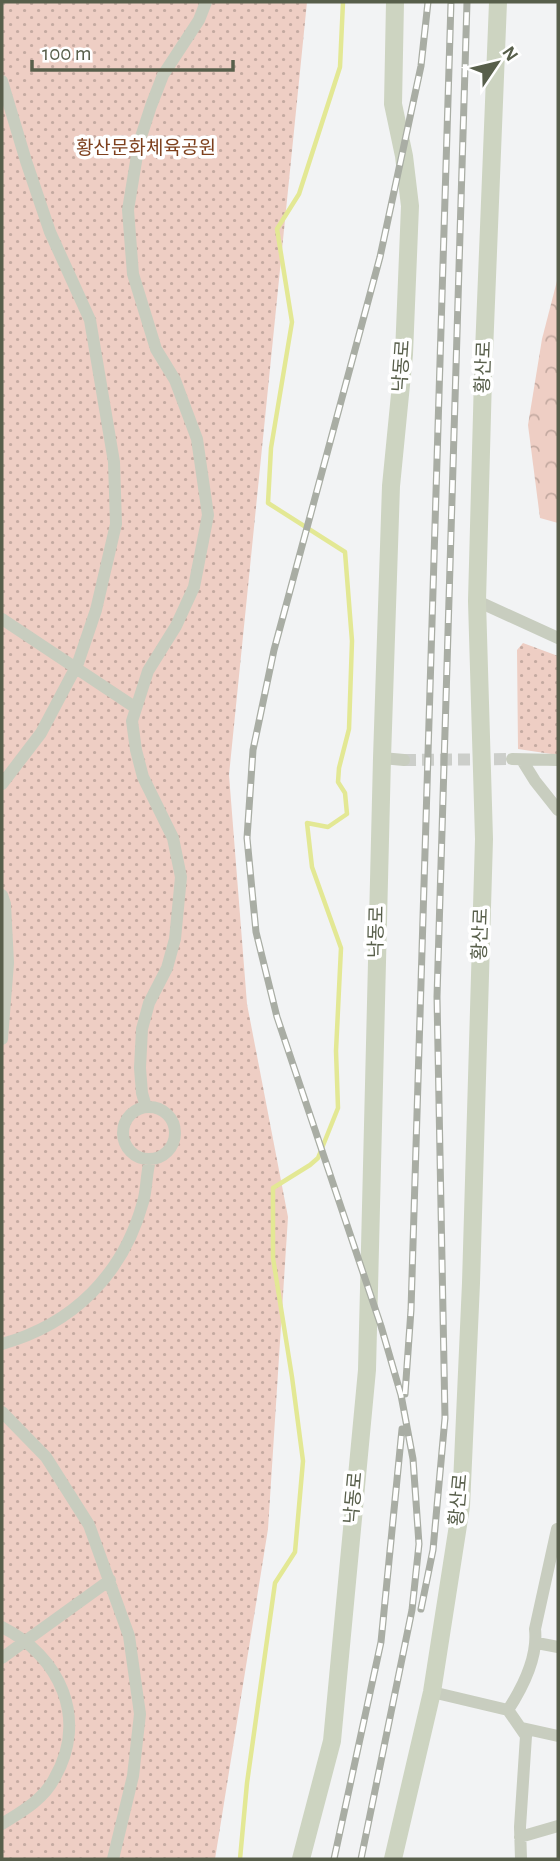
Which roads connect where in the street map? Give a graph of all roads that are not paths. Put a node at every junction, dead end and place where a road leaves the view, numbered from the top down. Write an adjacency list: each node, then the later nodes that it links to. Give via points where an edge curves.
1 (206, 2): 9 (street, via 200,20 163,75 151,106 139,143 128,210 133,274 156,349 175,380 197,439 208,515 194,587 148,671)
2 (395, 2): 10 (street, 낙동로, via 393,104 410,206 404,354 391,486)
3 (498, 2): 5 (street, 황산로)
4 (2, 81): 8 (street, via 50,232 90,320 114,462 116,524 96,610)
5 (477, 601): 7 (street); 28 (street, 황산로, via 484,839 471,1283 461,1506)
6 (2, 619): 8 (street)
7 (558, 638)
8 (76, 668): 9 (street); 13 (street, via 41,733)
9 (136, 708): 17 (street, via 132,721 143,777 173,838 181,877 175,939 142,1029 140,1068)
10 (382, 758): 11 (street); 36 (street, 낙동로, via 367,1370 332,1741)
11 (404, 760)
12 (558, 760): 14 (street, via 517,760)
13 (2, 784)
14 (558, 810)
15 (2, 895): 16 (street, via 8,963)
16 (2, 1039)
17 (146, 1107): 18 (street, via 123,1125 122,1138 129,1150); 18 (street, via 165,1113 174,1136 166,1153)
18 (150, 1160): 19 (street, via 144,1201 132,1235 111,1271 62,1319)
19 (2, 1344)
20 (2, 1412): 22 (street, via 46,1457 89,1525)
21 (557, 1529): 25 (street, via 535,1629)
22 (110, 1580): 24 (street); 35 (street, via 129,1636 140,1714 133,1776)
23 (2, 1627): 24 (street)
24 (25, 1640): 27 (street); 32 (street, via 49,1665 64,1692 67,1743 54,1781 38,1800)
25 (537, 1643): 26 (street); 29 (street, via 520,1692)
26 (558, 1647)
27 (2, 1658)
28 (432, 1692): 29 (street); 37 (street, 황산로)
29 (508, 1710): 30 (street)
30 (522, 1728): 31 (street); 34 (street, via 526,1736)
31 (558, 1736)
32 (2, 1824)
33 (558, 1826): 34 (street)
34 (520, 1837): 38 (street)
35 (113, 1859)
36 (301, 1859)
37 (393, 1859)
38 (521, 1859)

